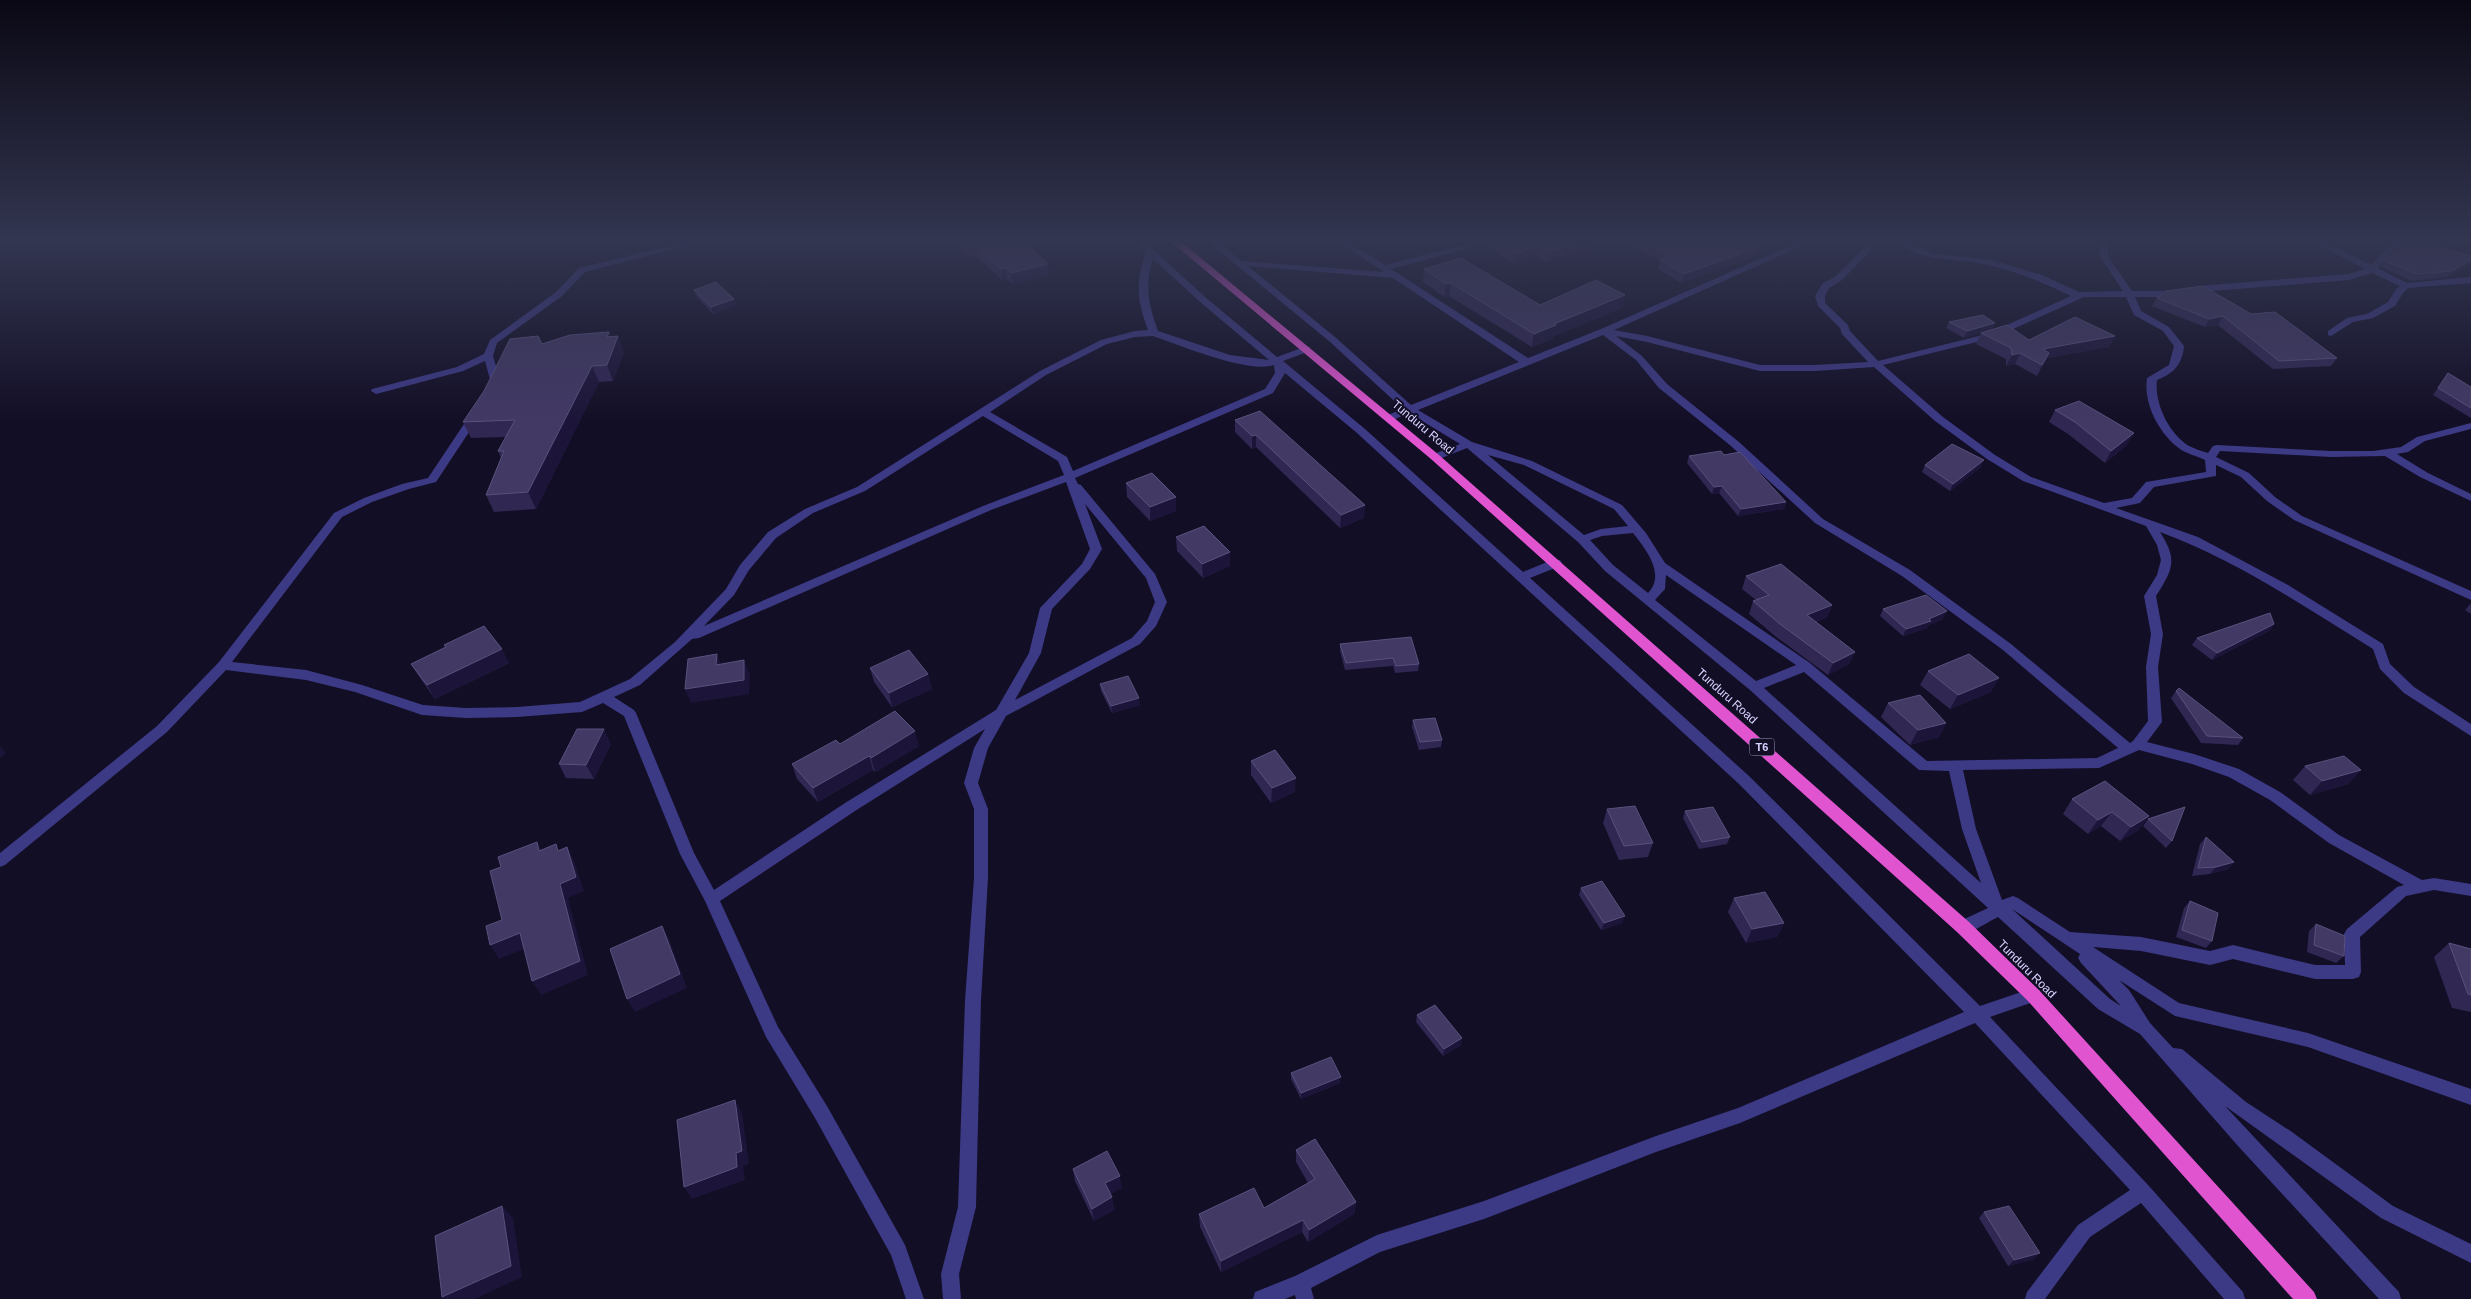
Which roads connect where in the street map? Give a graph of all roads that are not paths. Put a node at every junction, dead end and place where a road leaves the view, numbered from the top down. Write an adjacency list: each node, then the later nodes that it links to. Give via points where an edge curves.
1 (550, 301): 16 (street, via 493,342)
2 (1142, 301): 13 (street)
3 (1204, 301): 17 (street)
4 (1245, 301): 15 (highway, Tunduru Road / T6)
5 (1285, 301): 21 (street)
6 (1433, 301): 18 (street)
7 (1675, 301): 12 (street)
8 (1821, 301): 19 (street)
9 (2069, 301): 19 (street, via 1990,336)
10 (2132, 301): 28 (street, via 2137,313 2166,329 2179,346 2178,360 2170,370 2152,378 2150,387 2154,407 2182,446)
11 (2394, 301): 14 (street, via 2370,316 2350,320)
12 (1604, 332): 18 (street); 19 (street, via 1760,368); 47 (street, via 1639,358 1663,386 1735,444 1819,521 1906,573 1991,635)
13 (1154, 333): 17 (street, via 1228,358 1267,364); 22 (street, via 1104,342 1043,373)
14 (2331, 333)
15 (1306, 348): 17 (street); 23 (highway, Tunduru Road / T6)
16 (488, 356): 20 (street, via 460,370); 41 (street, via 496,383 432,480 406,486 338,514)
17 (1278, 360): 29 (street, via 1280,373 1269,391); 37 (street)
18 (1528, 363): 21 (street)
19 (1876, 364): 31 (street, via 1939,419 1990,457 2027,479)
20 (376, 391)
21 (1409, 409): 23 (street); 25 (street)
22 (983, 412): 29 (street, via 1063,459); 40 (street, via 861,489 809,511 772,535 744,568 730,592)
23 (1388, 418): 27 (highway, Tunduru Road / T6)
24 (2471, 426): 26 (street, via 2421,439 2404,450)
25 (1468, 444): 27 (street); 33 (street, via 1528,462 1618,507); 34 (street)
26 (2386, 452): 28 (street, via 2331,454 2217,448); 30 (street)
27 (1436, 457): 35 (highway, Tunduru Road / T6)
28 (2210, 458): 31 (street, via 2212,474 2150,484 2136,501); 38 (street, via 2245,475 2298,518)
29 (1070, 477): 40 (street, via 987,508); 45 (street, via 1096,549 1086,566 1046,608 1034,653); 45 (street, via 1151,577 1160,602 1158,612 1136,641)
30 (2471, 498)
31 (2103, 507): 32 (street)
32 (2150, 524): 46 (street, via 2215,550 2379,647 2384,666 2409,690); 47 (street, via 2167,551 2166,570 2150,596 2157,634 2152,667 2155,722)
33 (1636, 529): 34 (street, via 1601,532); 36 (street)
34 (1582, 539): 39 (street, via 1609,568)
35 (1556, 563): 37 (street); 54 (highway, Tunduru Road / T6)
36 (1661, 566): 39 (street, via 1659,589); 42 (street)
37 (1522, 577): 57 (street, via 1744,780)
38 (2471, 596)
39 (1648, 600): 43 (street)
40 (687, 638): 44 (street, via 635,682)
41 (223, 664): 44 (street, via 306,675 422,710 517,712 582,707); 49 (street, via 162,729)
42 (1806, 666): 43 (street); 48 (street, via 1924,766)
43 (1755, 687): 53 (street)
44 (604, 697): 52 (street, via 629,713 687,854)
45 (999, 714): 52 (street, via 850,807); 64 (street, via 980,748 971,783 981,809 981,878 972,1000 967,1207 950,1274)
46 (2471, 731)
47 (2133, 747): 48 (street, via 2099,763); 50 (street, via 2194,759 2234,772 2275,796 2334,839)
48 (1955, 766): 53 (street, via 1969,829)
49 (0, 861)
50 (2421, 887): 51 (street, via 2434,884); 55 (street, via 2402,891 2352,934 2353,972 2315,972 2233,952 2210,958 2141,944)
51 (2471, 890)
52 (712, 899): 63 (street, via 772,1032 826,1120 899,1251)
53 (1998, 909): 54 (street); 55 (street, via 2013,902); 58 (street, via 2104,1004)
54 (1963, 927): 56 (highway, Tunduru Road / T6)
55 (2065, 938): 58 (street, via 2123,995); 59 (street, via 2175,1009 2308,1040)
56 (2033, 995): 57 (street); 68 (highway, Tunduru Road / T6)
57 (1977, 1014): 60 (street); 62 (street, via 1740,1115 1484,1210 1377,1244)
58 (2146, 1029): 61 (street, via 2240,1108 2387,1212); 69 (street)
59 (2471, 1096)
60 (2143, 1192): 66 (street, via 2084,1231); 67 (street)
61 (2471, 1254)
62 (1303, 1291): 65 (street)
63 (916, 1299)
64 (952, 1299)
65 (1262, 1299)
66 (2034, 1299)
67 (2236, 1299)
68 (2306, 1299)
69 (2392, 1299)

